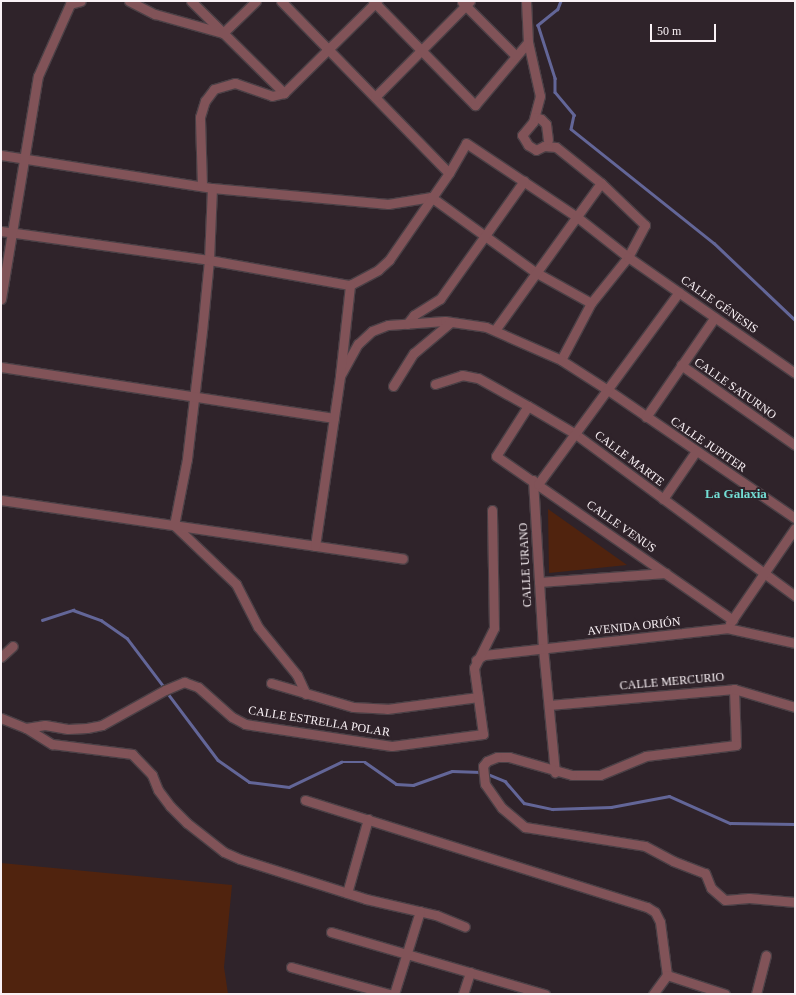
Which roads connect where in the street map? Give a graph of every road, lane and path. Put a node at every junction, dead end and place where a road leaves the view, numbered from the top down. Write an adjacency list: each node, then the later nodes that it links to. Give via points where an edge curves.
1 (81, 1): 9 (street)
2 (129, 1): 10 (street, via 155,14)
3 (191, 1): 10 (street)
4 (256, 1): 10 (street)
5 (281, 1): 12 (street)
6 (526, 1): 11 (street)
7 (375, 2): 12 (street); 13 (street)
8 (466, 2): 13 (street); 14 (street)
9 (71, 3): 20 (street, via 38,76)
10 (223, 33): 15 (street)
11 (528, 42): 14 (street); 17 (street, via 540,96)
12 (328, 48): 15 (street); 16 (street)
13 (421, 50): 14 (street, via 475,105); 16 (street)
14 (516, 56)
15 (284, 93): 24 (street, via 272,96 235,83 214,89 205,101 200,117)
16 (375, 97): 21 (street)
17 (535, 117): 18 (street, via 546,124); 23 (street, via 522,135 528,145 536,150 544,146 556,147)
18 (548, 140)
19 (1, 155): 20 (street)
20 (25, 161): 24 (street); 28 (street)
21 (449, 173): 22 (street, CALLE GÉNESIS, via 466,143); 25 (street)
22 (524, 181): 26 (street, CALLE GÉNESIS); 29 (street)
23 (601, 183): 26 (street); 30 (street, via 646,225)
24 (207, 187): 25 (street, via 388,204); 31 (street)
25 (431, 197): 29 (street); 33 (street, via 389,260 378,270)
26 (578, 217): 30 (street, CALLE GÉNESIS); 32 (street)
27 (1, 231): 28 (street)
28 (12, 232): 31 (street); 35 (street)
29 (485, 236): 32 (street); 39 (street, via 440,299 414,315)
30 (628, 257): 34 (street, CALLE GÉNESIS); 36 (street)
31 (209, 260): 33 (street); 49 (street)
32 (535, 272): 36 (street); 40 (street)
33 (350, 285): 45 (street)
34 (679, 292): 37 (street, CALLE GÉNESIS); 48 (street)
35 (1, 300)
36 (591, 303): 41 (street)
37 (715, 317): 42 (street); 44 (street, CALLE GÉNESIS)
38 (451, 322): 39 (street, CALLE JUPITER); 40 (street, CALLE JUPITER); 47 (street, via 414,353)
39 (408, 324): 45 (street, CALLE JUPITER, via 388,325 372,331 358,344)
40 (495, 330): 41 (street, CALLE JUPITER)
41 (560, 360): 48 (street, CALLE JUPITER)
42 (682, 365): 51 (street); 54 (street, CALLE SATURNO)
43 (1, 367): 49 (street)
44 (795, 373)
45 (340, 376): 52 (street)
46 (436, 384): 50 (street, CALLE MARTE, via 462,375 478,378)
47 (393, 386)
48 (608, 390): 51 (street, CALLE JUPITER); 53 (street)
49 (193, 396): 52 (street); 61 (street, via 187,459)
50 (528, 406): 53 (street, CALLE MARTE); 56 (street, CALLE VENUS, via 496,456)
51 (646, 417): 55 (street, CALLE JUPITER)
52 (334, 418): 63 (street)
53 (574, 433): 56 (street); 57 (street, CALLE MARTE)
54 (795, 445)
55 (696, 451): 57 (street); 60 (street, CALLE JUPITER)
56 (536, 482): 65 (street, CALLE VENUS); 67 (street, CALLE URANO)
57 (663, 499): 66 (street, CALLE MARTE)
58 (1, 500): 61 (street)
59 (492, 510): 75 (street, via 494,628)
60 (795, 518)
61 (174, 525): 63 (street); 78 (street, via 236,584 258,627 297,675)
62 (795, 528): 66 (street)
63 (315, 546): 64 (street)
64 (403, 559)
65 (666, 573): 67 (street); 69 (street, CALLE VENUS)
66 (764, 574): 68 (street, CALLE MARTE); 69 (street)
67 (539, 582): 73 (street, CALLE URANO)
68 (795, 596)
69 (733, 620): 70 (street)
70 (727, 628): 71 (street, AVENIDA ORIÓN); 73 (street, AVENIDA ORIÓN)
71 (795, 643)
72 (13, 646): 74 (street)
73 (543, 648): 75 (street, AVENIDA ORIÓN, via 484,655); 80 (street, CALLE URANO)
74 (1, 657)
75 (476, 660): 79 (street, via 474,668)
76 (271, 682): 78 (street)
77 (734, 689): 80 (street, CALLE MERCURIO); 81 (street, CALLE MERCURIO); 84 (street, via 736,745 646,756 600,775)
78 (306, 694): 79 (street, via 353,707 375,709)
79 (478, 697): 83 (street, CALLE ESTRELLA POLAR, via 484,734 392,746 245,724 232,717 198,687 184,682 102,725 68,729 36,725)
80 (549, 705): 84 (street, CALLE URANO)
81 (795, 706)
82 (1, 718): 83 (street)
83 (26, 728): 87 (street, via 52,744 132,754 152,775 158,790 170,806 224,852 266,869)
84 (555, 772): 88 (street, via 509,757 497,757 487,761 483,772 485,784 502,808 525,827 645,846 673,861 705,873 711,888 725,900 749,898)
85 (305, 800): 86 (street)
86 (368, 819): 87 (street); 96 (street, via 647,907 655,912 660,922)
87 (347, 893): 89 (street)
88 (795, 902)
89 (420, 911): 90 (street); 92 (street)
90 (465, 927)
91 (331, 932): 92 (street)
92 (408, 953): 95 (street); 99 (street)
93 (766, 955): 104 (street)
94 (291, 967): 98 (street)
95 (470, 972): 97 (street); 100 (street)
96 (667, 975): 102 (street); 103 (street)
97 (518, 990): 101 (street)
98 (390, 994)
99 (394, 994)
100 (463, 994)
101 (544, 994)
102 (653, 994)
103 (724, 994)
104 (756, 994)

